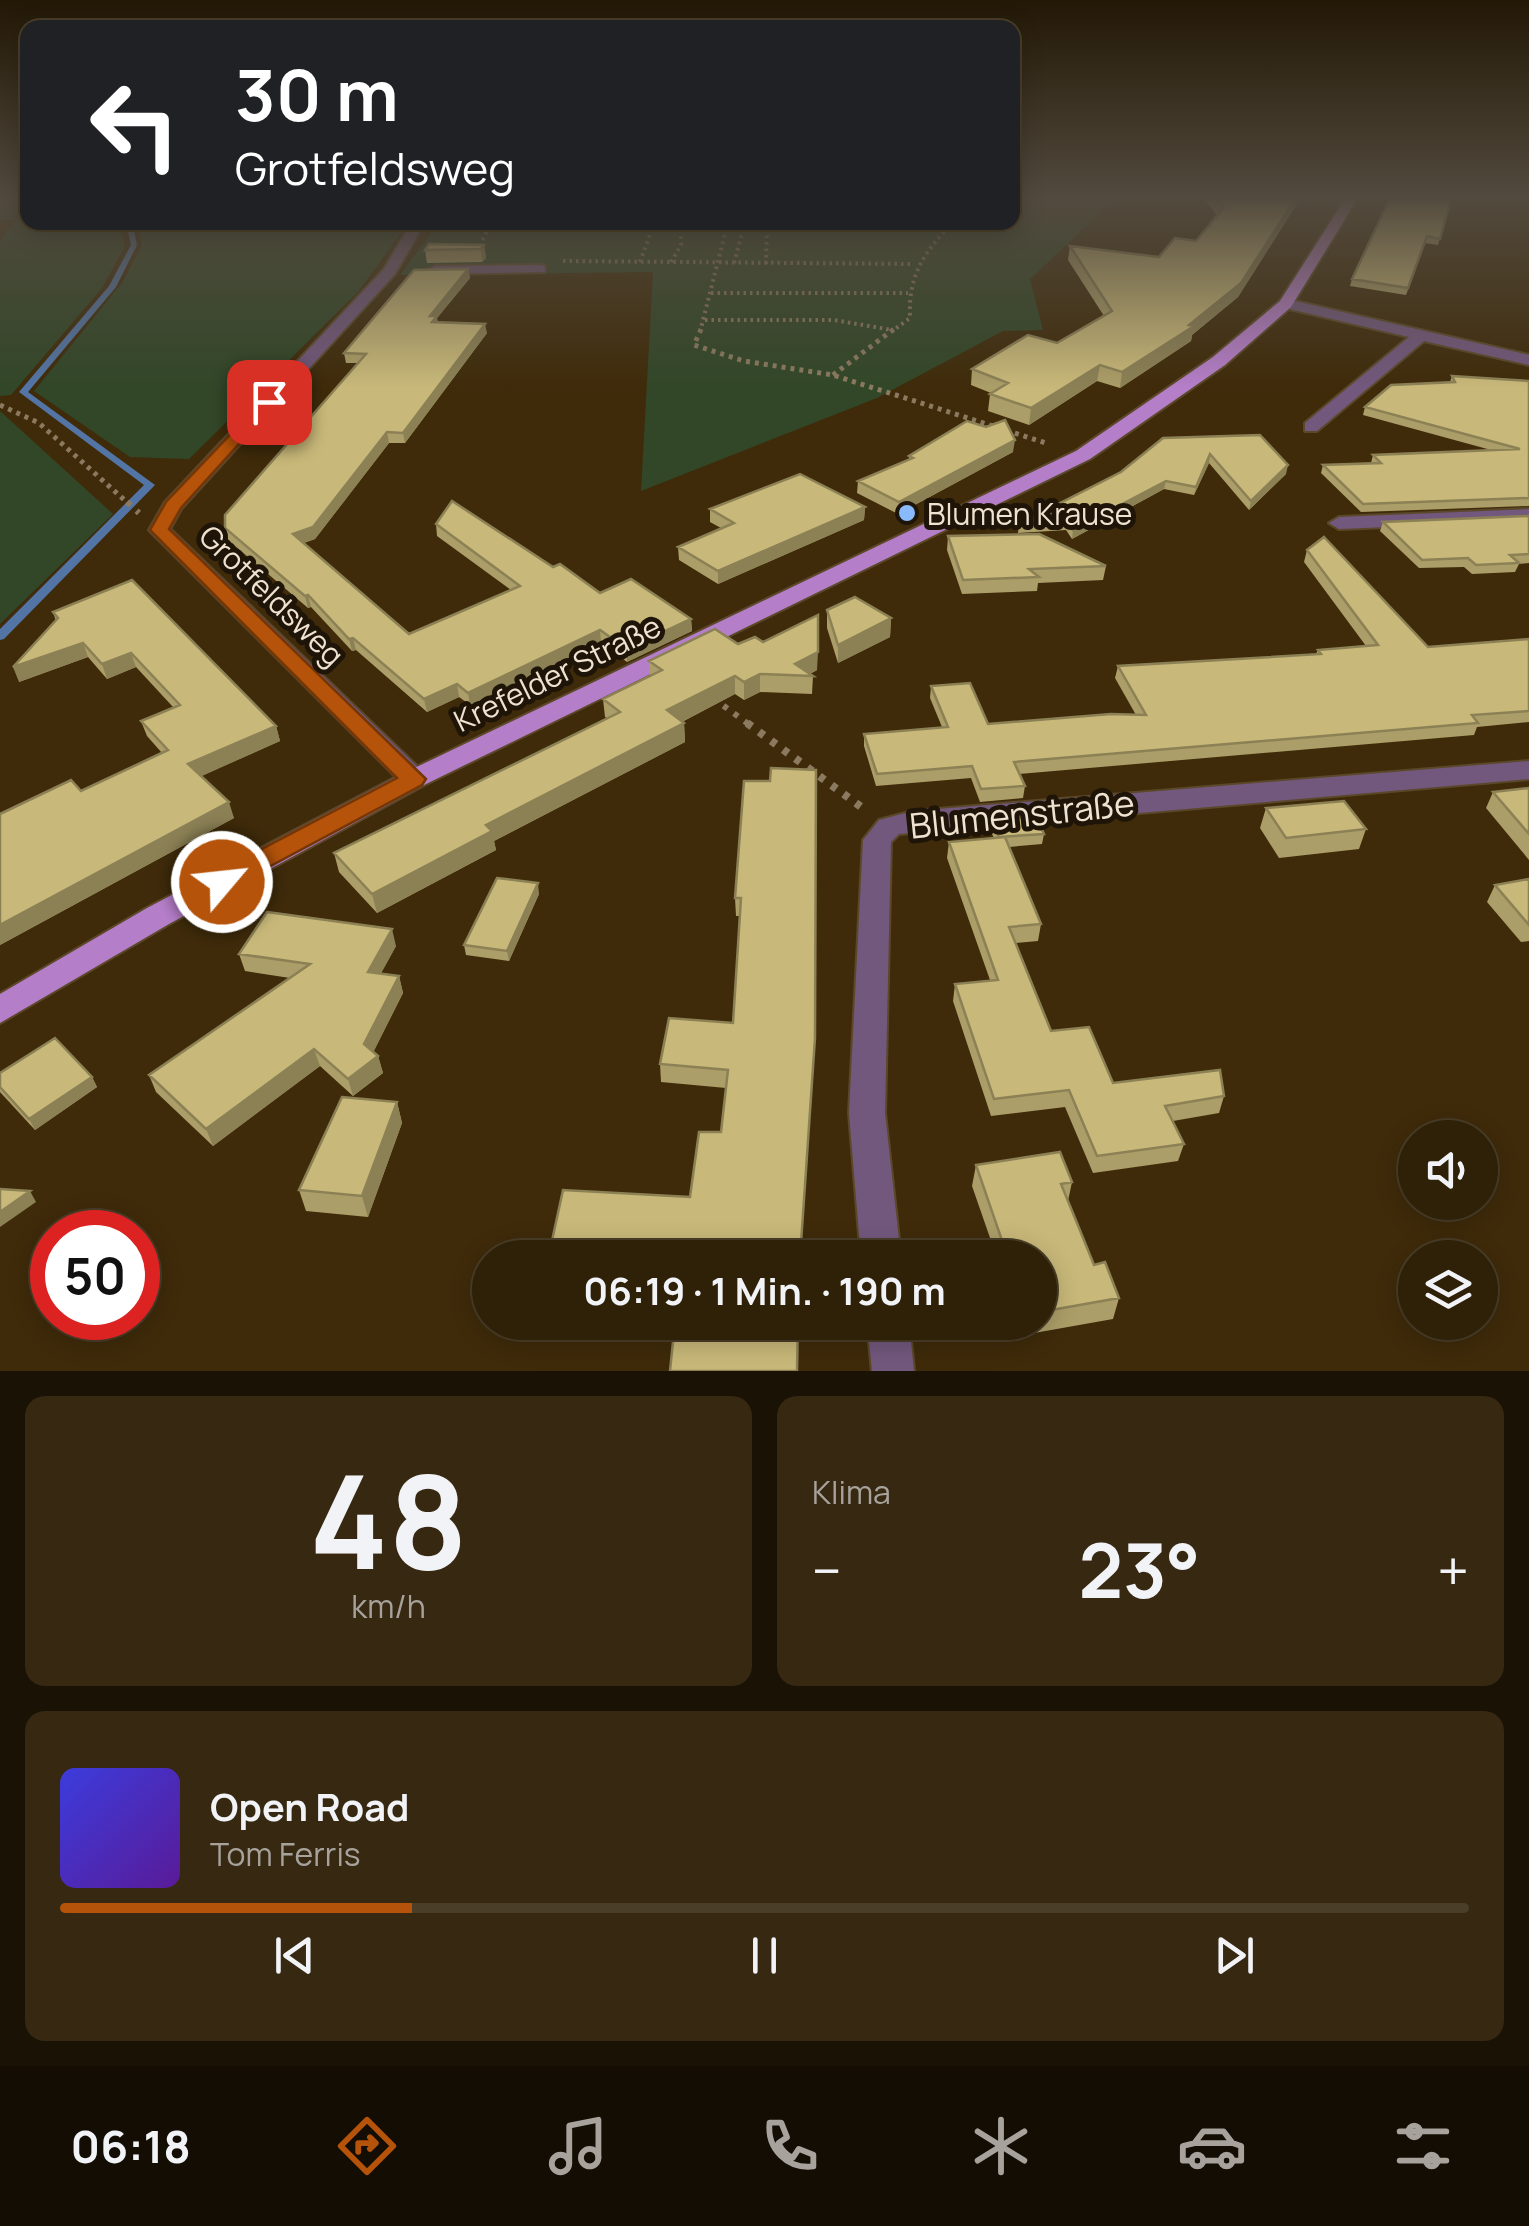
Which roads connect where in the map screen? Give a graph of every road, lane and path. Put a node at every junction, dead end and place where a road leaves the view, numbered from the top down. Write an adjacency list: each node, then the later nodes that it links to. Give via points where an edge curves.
1 (403, 260): 32 (street, Grotfeldsweg, via 172,506 159,530)
2 (672, 260): 9 (path)
3 (719, 260): 10 (path)
4 (735, 260): 11 (path)
5 (767, 260): 12 (path)
6 (918, 260): 13 (path)
7 (1313, 260): 18 (main road, Krefelder Straße)
8 (640, 262): 9 (path); 14 (path)
9 (670, 263): 10 (path)
10 (718, 263): 11 (path); 16 (path)
11 (734, 263): 12 (path)
12 (766, 264): 13 (path)
13 (914, 264): 17 (path)
14 (545, 265): 15 (street)
15 (427, 270)
16 (711, 292): 17 (path); 19 (path)
17 (908, 293): 20 (path, via 910,318)
18 (1286, 304): 21 (street); 26 (main road, Krefelder Straße, via 1219,361)
19 (705, 320): 20 (path, via 834,320); 23 (path, via 694,345 744,361)
20 (893, 330): 23 (path)
21 (1421, 335): 22 (street); 25 (street)
22 (1529, 360)
23 (833, 375): 26 (path)
24 (0, 405): 27 (path, via 39,424)
25 (1311, 428)
26 (1084, 454): 30 (main road, Krefelder Straße)
27 (137, 512)
28 (1529, 515): 29 (street)
29 (1339, 523)
30 (659, 659): 32 (main road, Krefelder Straße); 33 (path)
31 (1529, 770): 33 (street, Blumenstraße)
32 (414, 779): 34 (main road, Krefelder Straße, via 158,916)
33 (889, 827): 35 (street, Blumenstraße, via 877,840 866,1113)
34 (0, 1010)
35 (880, 1240)
36 (890, 1340): 37 (street)
37 (893, 1371)

